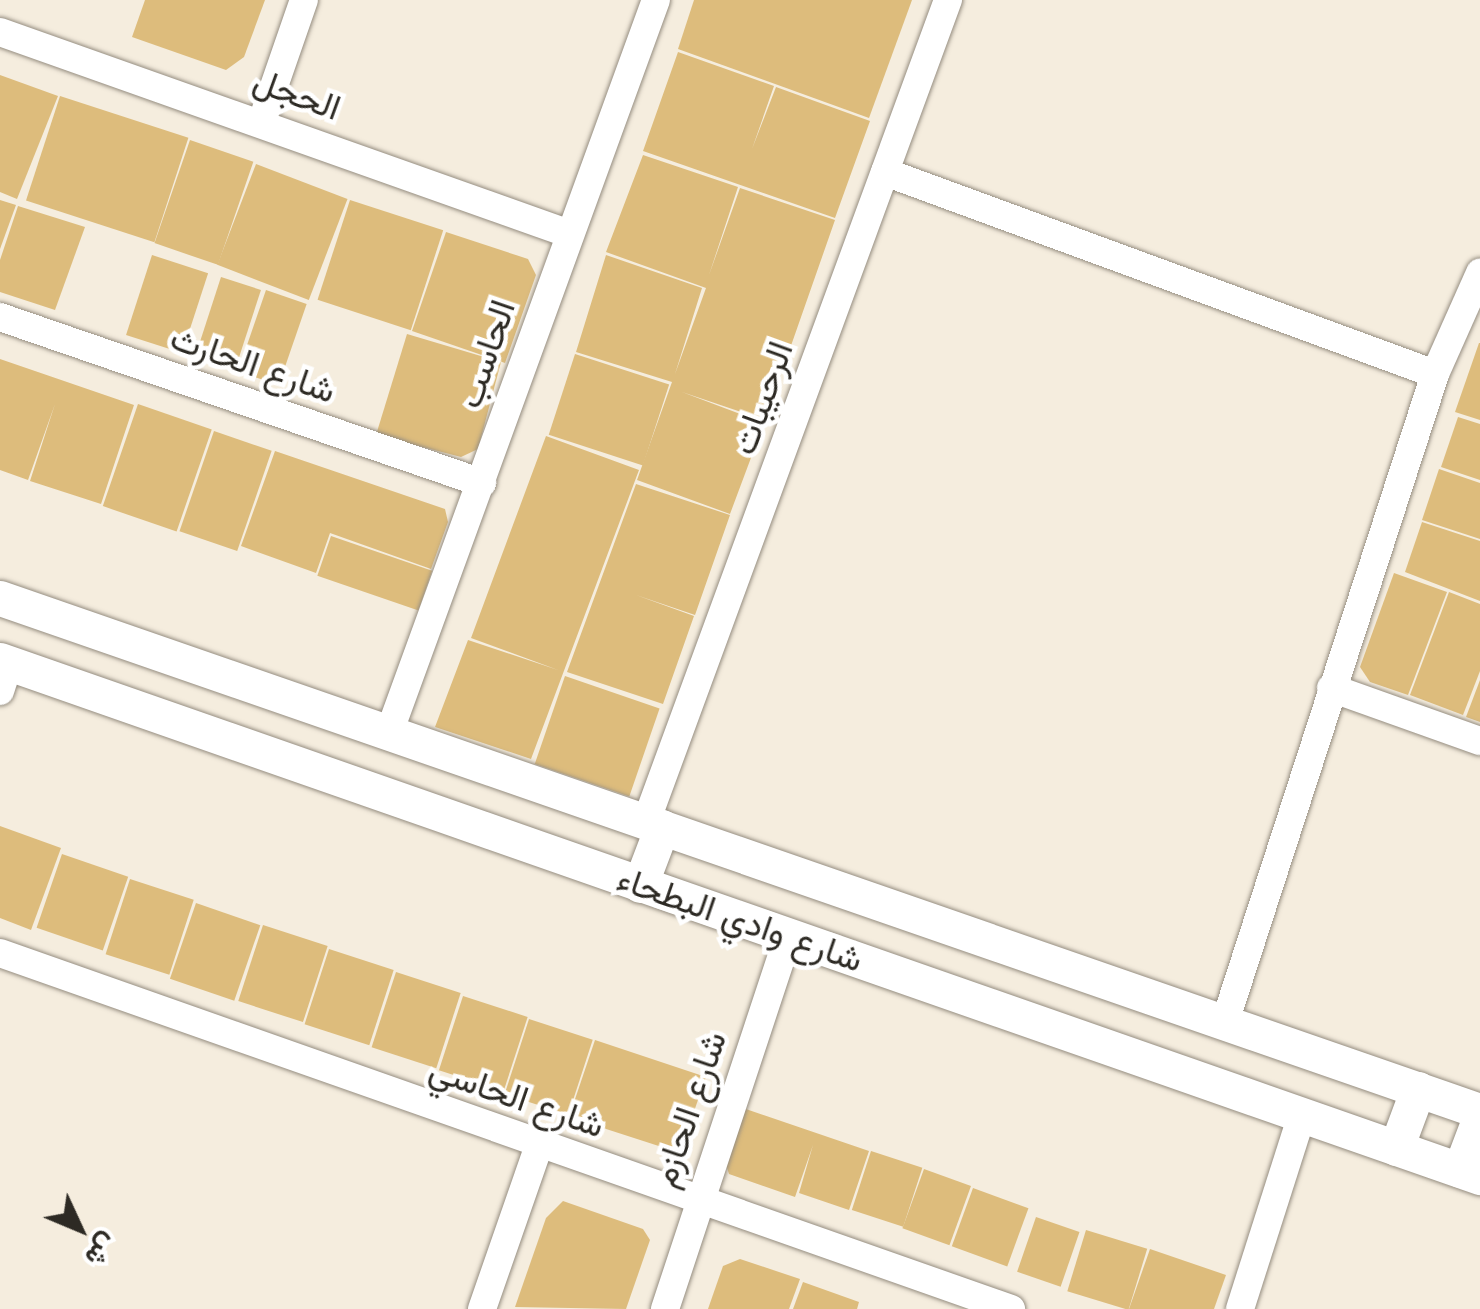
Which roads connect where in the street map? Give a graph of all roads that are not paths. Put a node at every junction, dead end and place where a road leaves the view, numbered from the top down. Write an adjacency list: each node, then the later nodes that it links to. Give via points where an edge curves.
1 (304, 0): 5 (street)
2 (656, 0): 7 (street, الحاسب)
3 (948, 0): 6 (street, الرحيبات)
4 (0, 32): 5 (street, الحجل)
5 (262, 121): 7 (street, الحجل)
6 (885, 172): 10 (street); 17 (street, الرحيبات)
7 (568, 232): 11 (street, الحاسب)
8 (1480, 273): 10 (street)
9 (0, 317): 11 (street, شارع الحارث)
10 (1435, 374): 14 (street)
11 (482, 483): 15 (street, الحاسب)
12 (0, 598): 15 (street, شارع وادي البطحاء)
13 (3, 672): 18 (street, شارع وادي البطحاء)
14 (1331, 688): 16 (street); 21 (street)
15 (388, 732): 17 (street, شارع وادي البطحاء)
16 (1480, 740)
17 (654, 824): 18 (street); 21 (street, شارع وادي البطحاء)
18 (640, 885): 19 (street, شارع وادي البطحاء)
19 (788, 936): 24 (street, شارع وادي البطحاء); 28 (street, شارع الحازم)
20 (0, 953): 25 (street, شارع الحاسي)
21 (1225, 1022): 22 (street, شارع وادي البطحاء)
22 (1418, 1090): 23 (street, شارع وادي البطحاء); 26 (street)
23 (1480, 1114): 27 (street)
24 (1302, 1115): 26 (street, شارع وادي البطحاء); 32 (street)
25 (539, 1145): 28 (street, شارع الحاسي); 29 (street)
26 (1396, 1148): 27 (street, شارع وادي البطحاء)
27 (1470, 1174)
28 (697, 1198): 30 (street, شارع الحازم); 31 (street, شارع الحاسي)
29 (482, 1309)
30 (665, 1309)
31 (1011, 1309)
32 (1240, 1309)

